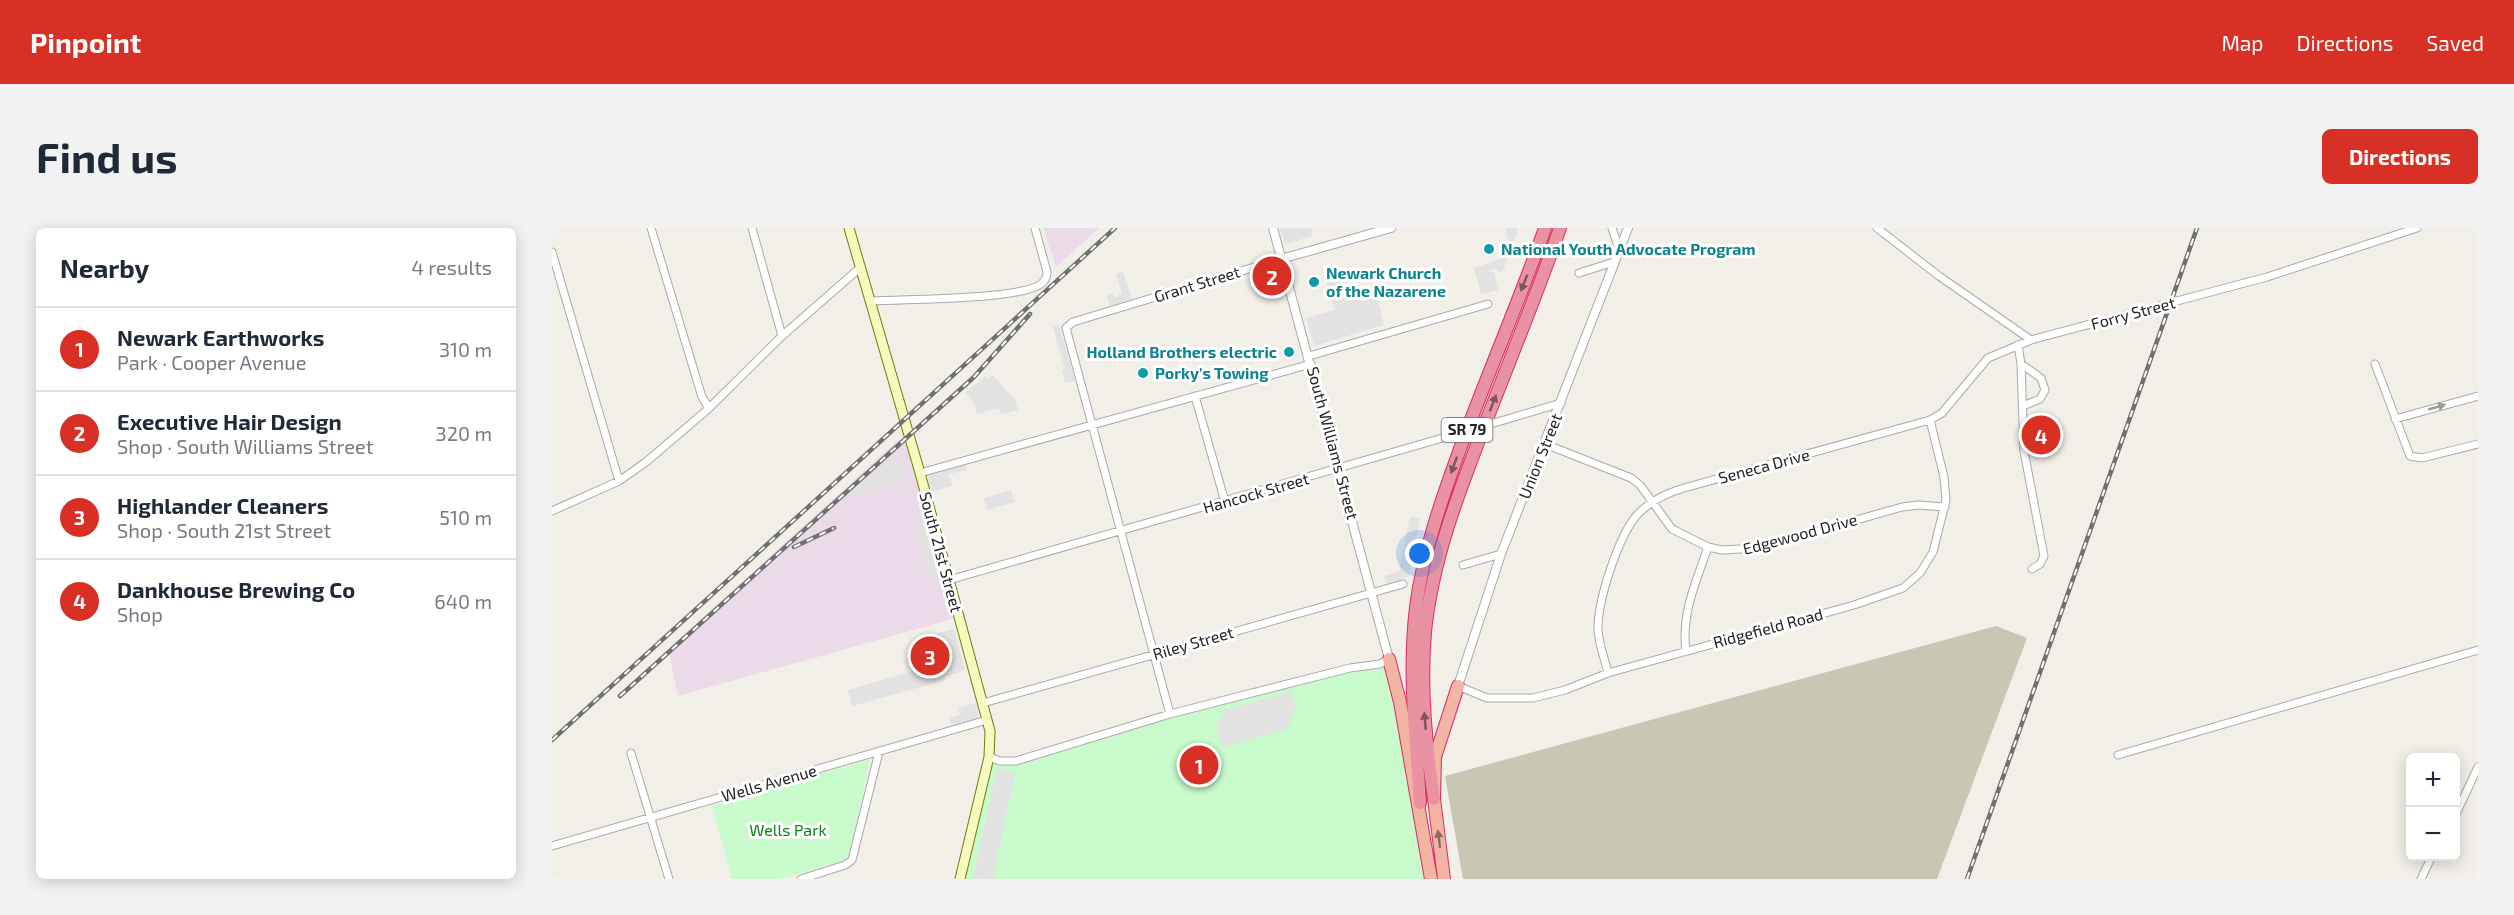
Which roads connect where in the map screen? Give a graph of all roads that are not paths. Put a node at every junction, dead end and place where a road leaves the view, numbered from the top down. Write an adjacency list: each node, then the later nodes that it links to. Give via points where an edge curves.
1 (651, 228): 31 (street, via 702,398)
2 (752, 228): 21 (street)
3 (849, 228): 17 (main road, South 21st Street)
4 (1035, 228): 19 (street, via 1047,277 1030,289)
5 (1273, 228): 15 (street, South Williams Street)
6 (1391, 228): 15 (street, Grant Street)
7 (1545, 228): 67 (highway, SR 79, one-way to 67, via 1446,489 1421,575 1412,679)
8 (1560, 228): 66 (highway, SR 79, one-way to 8, via 1423,677 1425,632 1437,562)
9 (1612, 228): 13 (street)
10 (1628, 228): 13 (street, Union Street)
11 (1877, 228): 22 (street)
12 (2417, 228): 22 (street, Forry Street, via 2267,277)
13 (1619, 249): 16 (street, Union Street)
14 (552, 252): 39 (street)
15 (1281, 259): 24 (street, South Williams Street); 34 (street, Grant Street, via 1073,322 1066,328)
16 (1614, 262): 18 (street); 29 (street, Union Street)
17 (861, 267): 19 (main road, South 21st Street); 21 (street)
18 (1579, 273)
19 (870, 301): 38 (main road, South 21st Street)
20 (1488, 304): 24 (street)
21 (782, 336): 31 (street)
22 (2031, 340): 23 (street, Seneca Drive)
23 (2018, 345): 25 (street); 33 (street, Seneca Drive, via 1988,358 1942,413)
24 (1310, 360): 27 (street); 37 (street, South Williams Street)
25 (2021, 363): 30 (street); 30 (street, via 2041,378 2045,390 2040,399)
26 (2375, 364): 32 (street)
27 (1196, 396): 34 (street); 40 (street)
28 (2478, 396): 32 (street, one-way to 28)
29 (1561, 403): 35 (street, Union Street); 37 (street, Hancock Street, bridge)
30 (2023, 406): 48 (street, via 2027,479 2044,556)
31 (709, 408): 39 (street)
32 (2396, 419): 36 (street, via 2410,456 2415,459)
33 (1930, 420): 41 (street, Seneca Drive, via 1684,488); 42 (street, Ridgefield Road, via 1944,477)
34 (1091, 425): 38 (street); 44 (street)
35 (1545, 444): 41 (street, Edgewood Drive, via 1625,474 1640,485); 46 (street, Union Street)
36 (2478, 444)
37 (1340, 468): 40 (street, Hancock Street); 51 (street, South Williams Street)
38 (920, 473): 49 (main road, South 21st Street)
39 (619, 481): 43 (street)
40 (1225, 502): 44 (street, Hancock Street)
41 (1653, 503): 45 (street, Edgewood Drive, via 1672,529); 56 (street, Seneca Drive, via 1630,526 1602,600 1599,635)
42 (1945, 507): 45 (street, Edgewood Drive, via 1902,507 1747,550); 53 (street, Ridgefield Road, via 1930,557 1903,588)
43 (552, 511)
44 (1121, 532): 49 (street, Hancock Street); 54 (street)
45 (1708, 547): 53 (street, via 1683,626)
46 (1501, 554): 47 (street); 57 (street, Union Street)
47 (1462, 565)
48 (2032, 569)
49 (949, 580): 58 (main road, South 21st Street)
50 (1403, 584): 51 (street, Riley Street)
51 (1374, 593): 54 (street, Riley Street); 55 (street, South Williams Street)
52 (2478, 650): 63 (street)
53 (1686, 651): 56 (street, Ridgefield Road)
54 (1153, 654): 58 (street, Riley Street); 59 (street)
55 (1389, 659): 59 (street); 67 (highway)
56 (1608, 673): 57 (street, Ridgefield Road, via 1533,698 1487,699)
57 (1458, 686): 66 (highway, via 1437,747)
58 (983, 703): 60 (main road, South 21st Street)
59 (1170, 714): 64 (street, via 1016,761)
60 (987, 720): 61 (street, Wells Avenue); 64 (main road, South 21st Street)
61 (879, 752): 69 (street, Wells Avenue); 73 (street, via 852,861)
62 (631, 753): 69 (street)
63 (2118, 754)
64 (989, 756): 74 (main road, South 21st Street)
65 (2478, 767): 68 (street)
66 (1434, 800): 76 (highway, SR 79, one-way to 66)
67 (1420, 803): 75 (highway, SR 79)
68 (2459, 807)
69 (651, 817): 70 (street, Wells Avenue); 72 (street)
70 (552, 846)
71 (2430, 861): 77 (street)
72 (669, 879)
73 (801, 879)
74 (960, 879)
75 (1431, 879)
76 (1444, 879)
77 (2421, 879)

